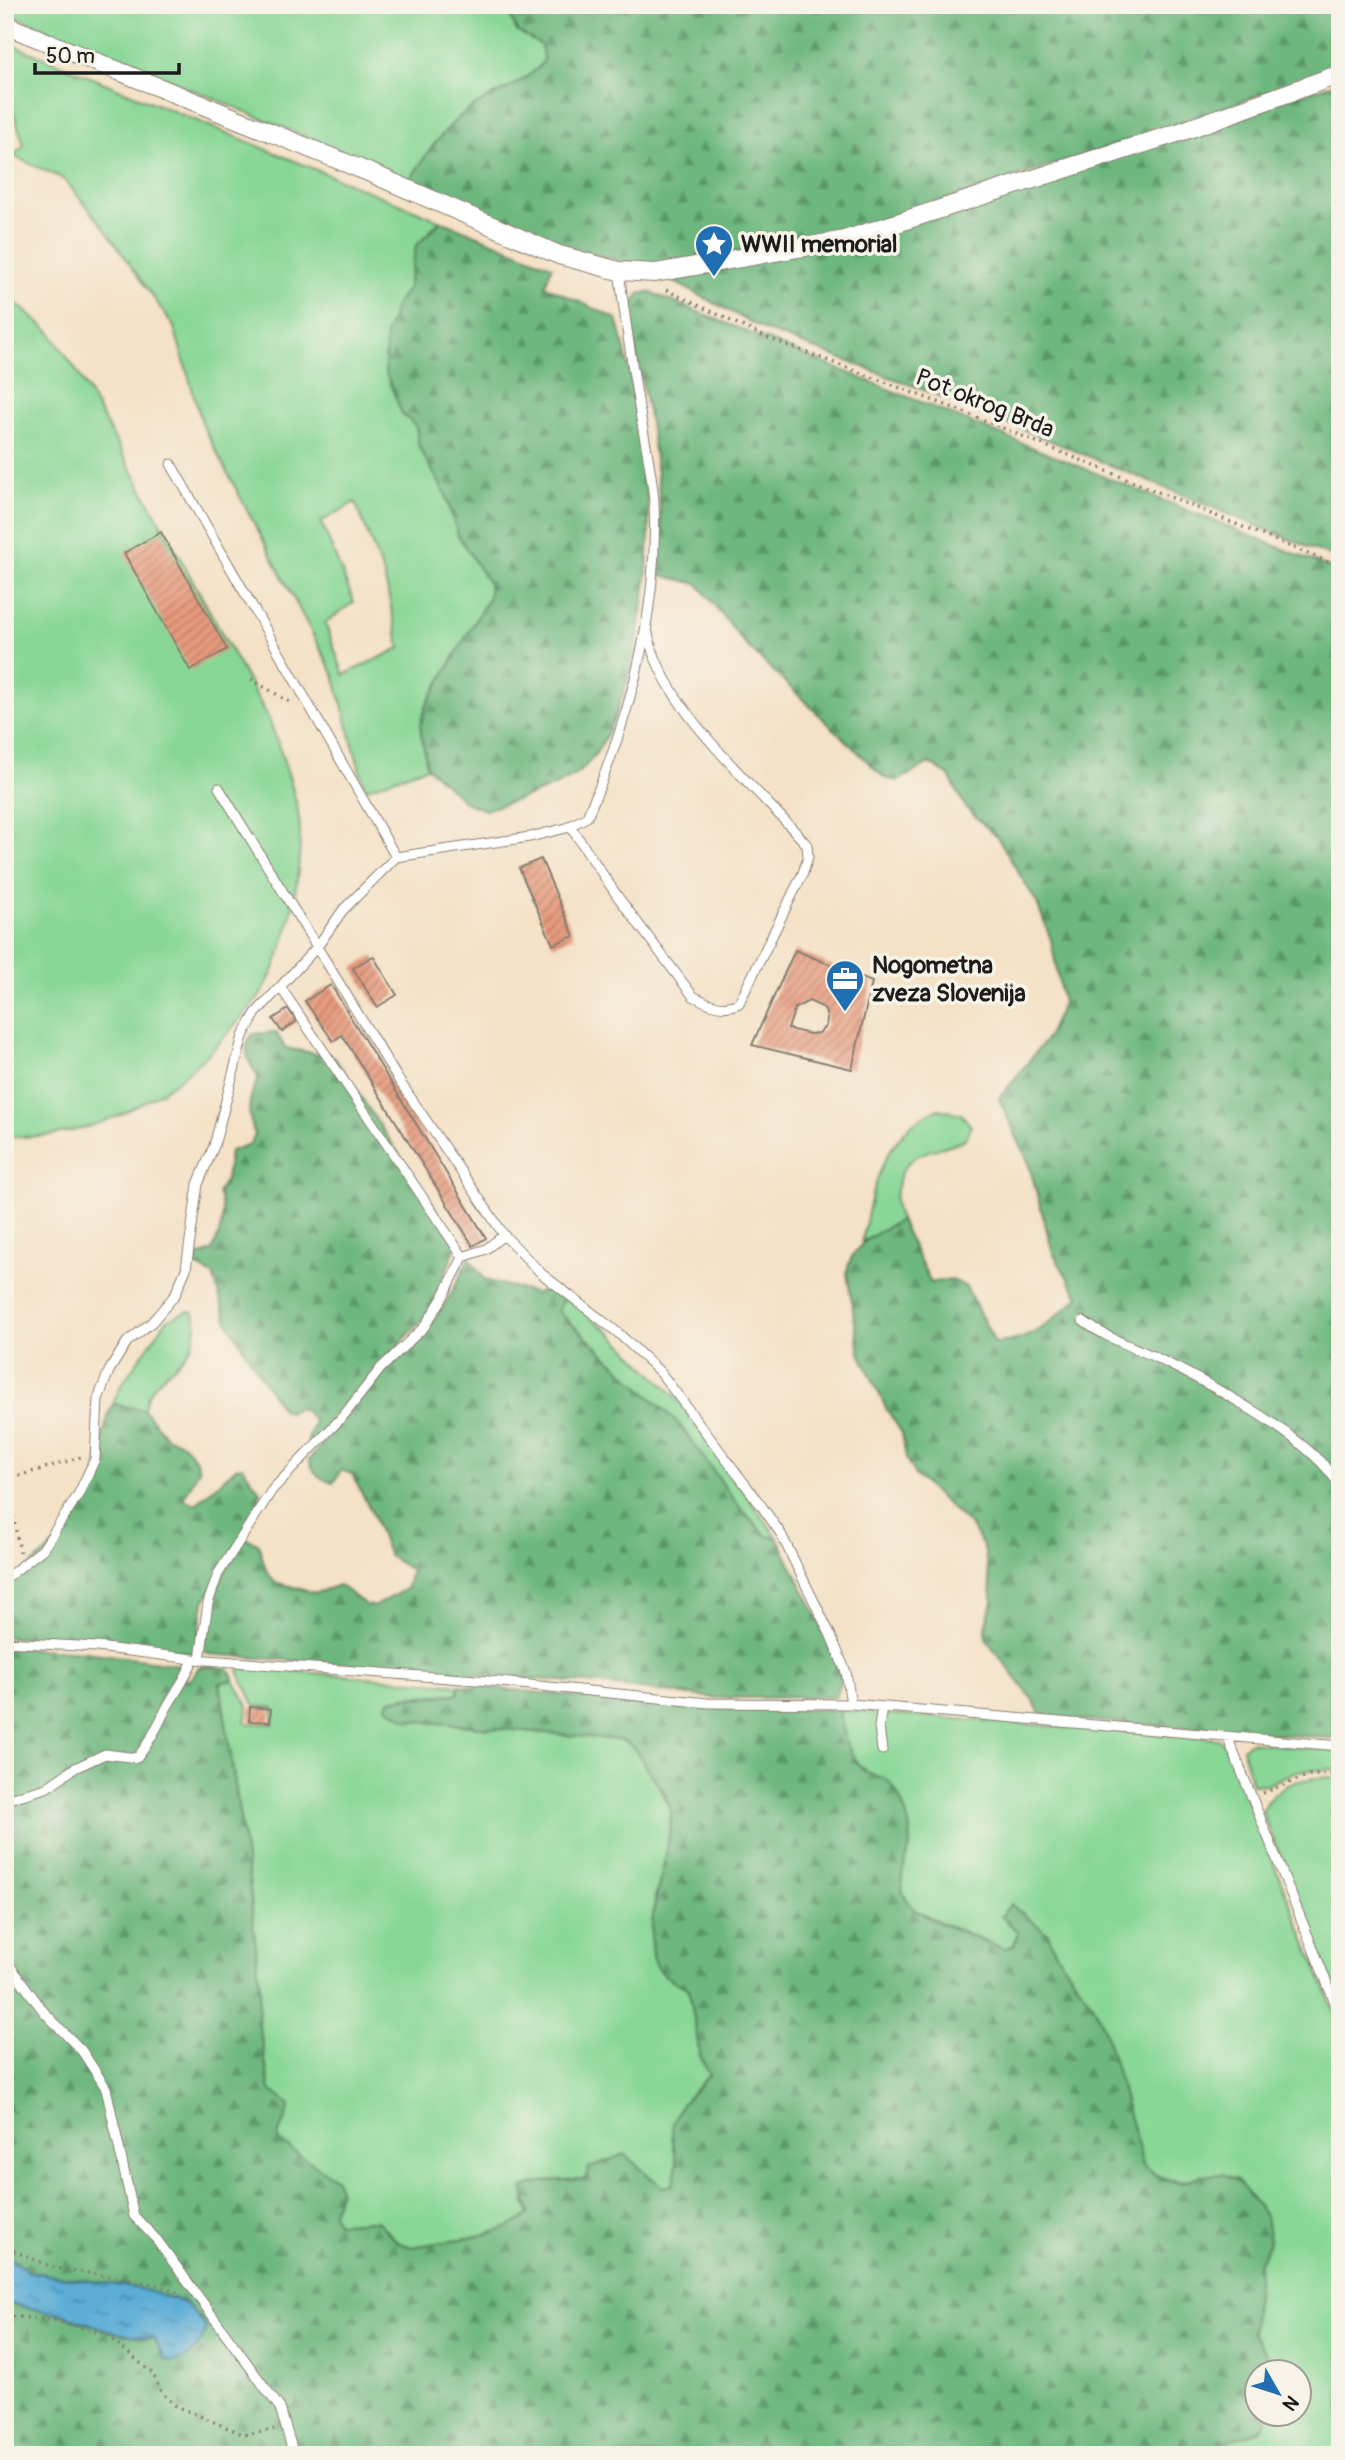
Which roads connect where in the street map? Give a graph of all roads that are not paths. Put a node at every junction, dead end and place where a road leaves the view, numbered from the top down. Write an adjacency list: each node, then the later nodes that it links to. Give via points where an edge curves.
1 (5, 25): 3 (street, via 559,255)
2 (1340, 74): 3 (street, via 1183,131 844,240 682,270)
3 (619, 271): 5 (lane, via 654,500 654,555)
4 (171, 464): 8 (lane)
5 (646, 623): 7 (lane, via 619,736 602,783 587,817); 7 (lane, via 650,647 685,708 807,845 803,873 739,1003 711,1005 693,996)
6 (219, 788): 9 (lane)
7 (570, 826): 8 (lane, via 530,837)
8 (397, 857): 9 (lane, via 342,910)
9 (317, 947): 10 (lane); 11 (lane, via 398,1079)
10 (281, 988): 12 (lane); 15 (lane, via 256,1013 243,1036 214,1146 198,1184 186,1269 175,1295 127,1342 109,1371 98,1399 95,1459 58,1529 23,1568)
11 (504, 1235): 12 (lane, via 486,1249); 18 (lane, via 542,1274 660,1372 706,1430 781,1534 846,1672)
12 (463, 1256): 17 (lane, via 424,1327 272,1490 218,1574)
13 (1083, 1321): 14 (lane, via 1103,1336 1196,1378 1303,1444 1334,1475)
14 (1340, 1488)
15 (5, 1579)
16 (5, 1642): 17 (lane)
17 (197, 1659): 18 (lane, via 708,1703); 23 (lane, via 137,1758 105,1754 46,1788)
18 (851, 1704): 19 (lane)
19 (882, 1707): 20 (lane); 22 (lane)
20 (1227, 1736): 21 (lane); 25 (lane)
21 (1340, 1746)
22 (882, 1750)
23 (5, 1800)
24 (5, 1959): 26 (lane, via 44,2012 82,2051 106,2088 134,2216 158,2240 280,2408)
25 (1340, 2015)
26 (294, 2455)

